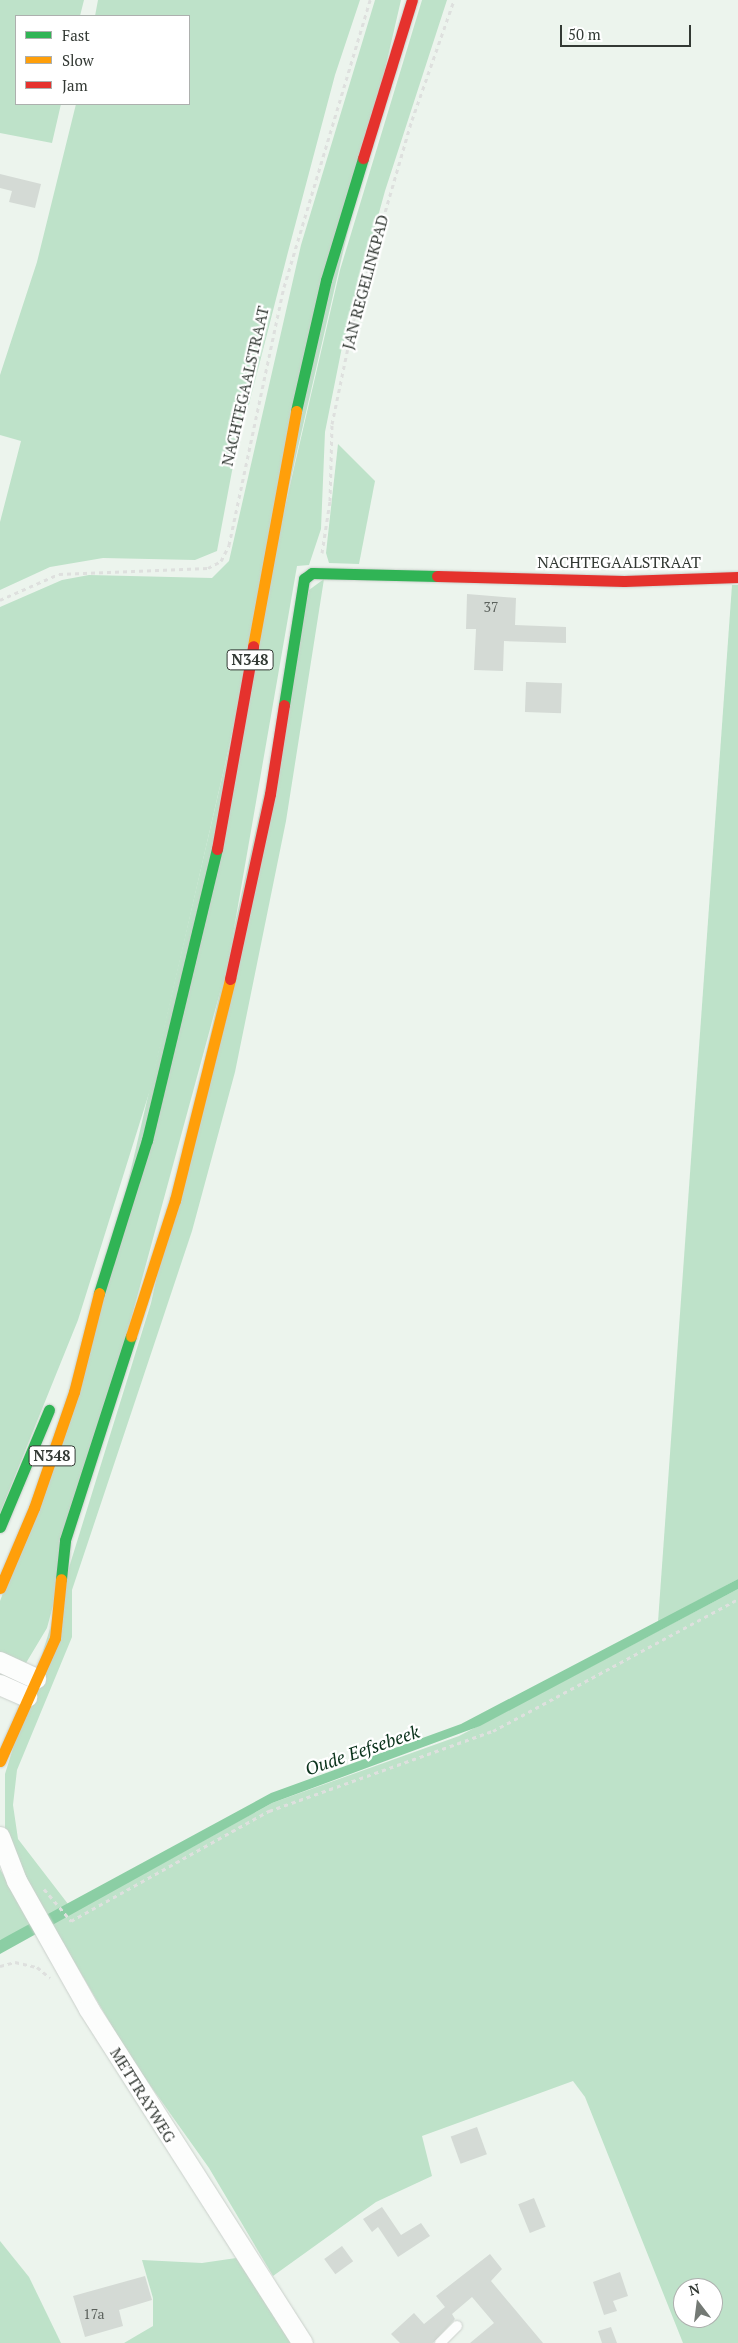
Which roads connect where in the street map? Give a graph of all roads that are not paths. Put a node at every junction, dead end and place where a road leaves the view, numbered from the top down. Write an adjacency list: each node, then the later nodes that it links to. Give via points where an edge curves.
1 (412, 0): 3 (main road, N348, via 326,280 290,439 204,912 147,1140)
2 (738, 577): 9 (main road, NACHTEGAALSTRAAT, via 624,581 319,573 304,579 261,840 209,1068 175,1200 65,1540 55,1638)
3 (90, 1320): 4 (main road, N348); 7 (main road, N348, via 74,1392 34,1508)
4 (65, 1372)
5 (54, 1400): 6 (main road, N348)
6 (0, 1527)
7 (0, 1588)
8 (0, 1662): 9 (street)
9 (36, 1679): 11 (main road)
10 (0, 1685): 11 (street)
11 (27, 1697): 12 (main road)
12 (0, 1761)
13 (0, 1836): 15 (street, METTRAYWEG, via 6,1859 41,1926)
14 (457, 2326): 16 (lane)
15 (303, 2343)
16 (440, 2343)

